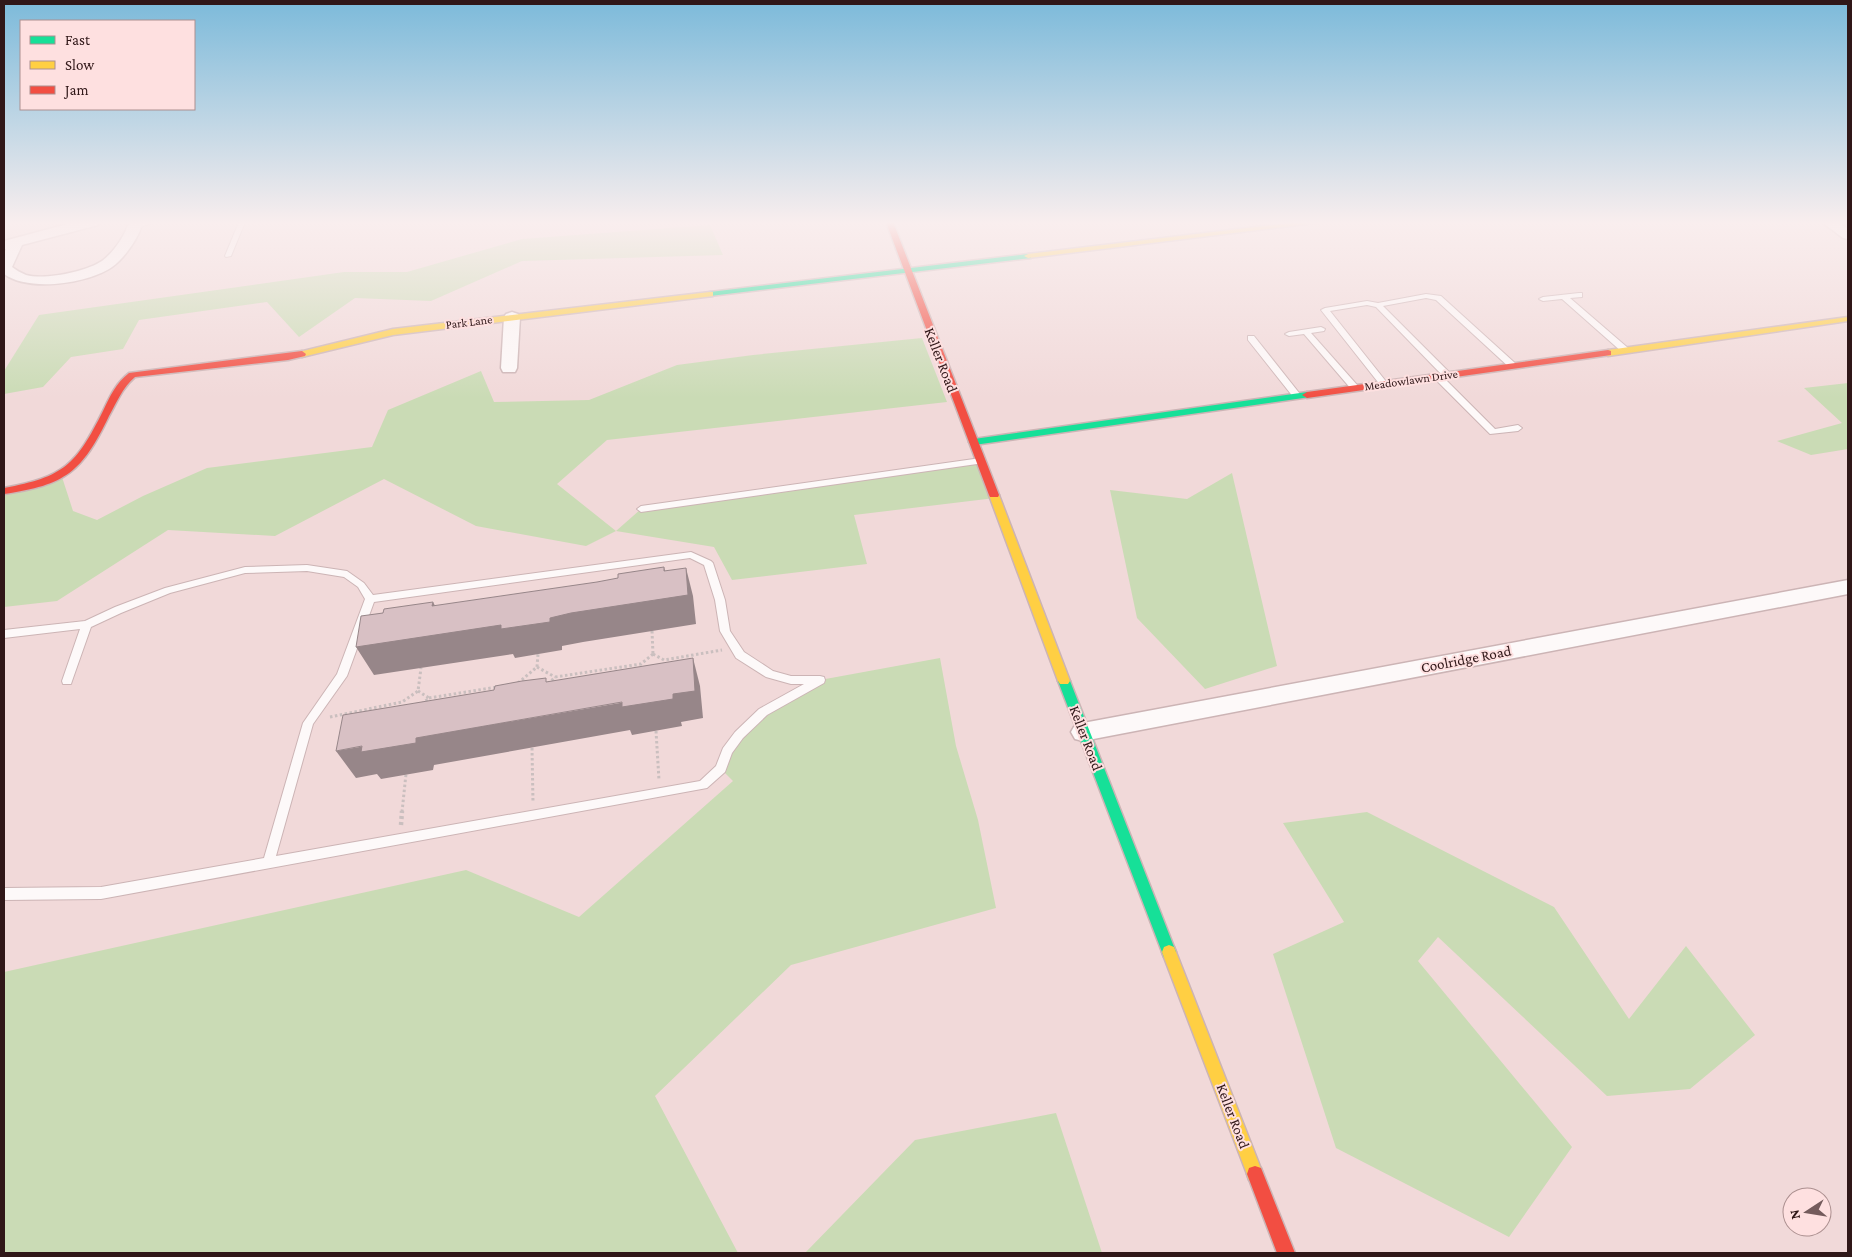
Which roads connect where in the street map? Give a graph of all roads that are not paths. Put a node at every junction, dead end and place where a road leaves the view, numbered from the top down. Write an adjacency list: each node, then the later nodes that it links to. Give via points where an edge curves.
1 (817, 281): 7 (street, Park Lane)
2 (911, 281): 21 (street, Keller Road)
3 (1579, 295): 4 (lane)
4 (1563, 296): 5 (lane); 13 (lane)
5 (1543, 299)
6 (1378, 305): 14 (lane, via 1426,296 1438,298); 16 (lane); 17 (lane, via 1367,303 1325,310)
7 (512, 317): 15 (street); 23 (street, Park Lane, via 393,332 288,357 132,375 121,383 75,466 62,477 45,483)
8 (1848, 319): 13 (street, Meadowlawn Drive)
9 (1321, 330): 10 (lane)
10 (1306, 332): 11 (lane); 18 (lane)
11 (1289, 334)
12 (1251, 338): 19 (lane)
13 (1625, 350): 14 (street, Meadowlawn Drive)
14 (1514, 366): 16 (street, Meadowlawn Drive)
15 (509, 368)
16 (1442, 376): 17 (street, Meadowlawn Drive); 20 (lane, via 1493,432)
17 (1384, 384): 18 (street, Meadowlawn Drive)
18 (1355, 388): 19 (street, Meadowlawn Drive)
19 (1297, 396): 21 (street, Meadowlawn Drive)
20 (1518, 428)
21 (974, 442): 22 (street, Keller Road)
22 (981, 461): 24 (lane); 30 (street, Keller Road)
23 (4, 490)
24 (641, 509)
25 (1848, 587): 30 (street, Coolridge Road)
26 (370, 599): 27 (lane, via 361,585 347,574 307,568 245,570 168,590); 31 (lane, via 342,676 309,721); 31 (lane, via 691,555 708,564 720,600 725,631 740,655 770,674 791,680 820,680 763,712 739,735 727,752 721,770 703,785)
27 (87, 625): 28 (lane); 29 (lane)
28 (4, 634)
29 (67, 682)
30 (1083, 732): 33 (street, Keller Road)
31 (268, 864): 32 (lane, via 101,893)
32 (4, 894)
33 (1286, 1253)

